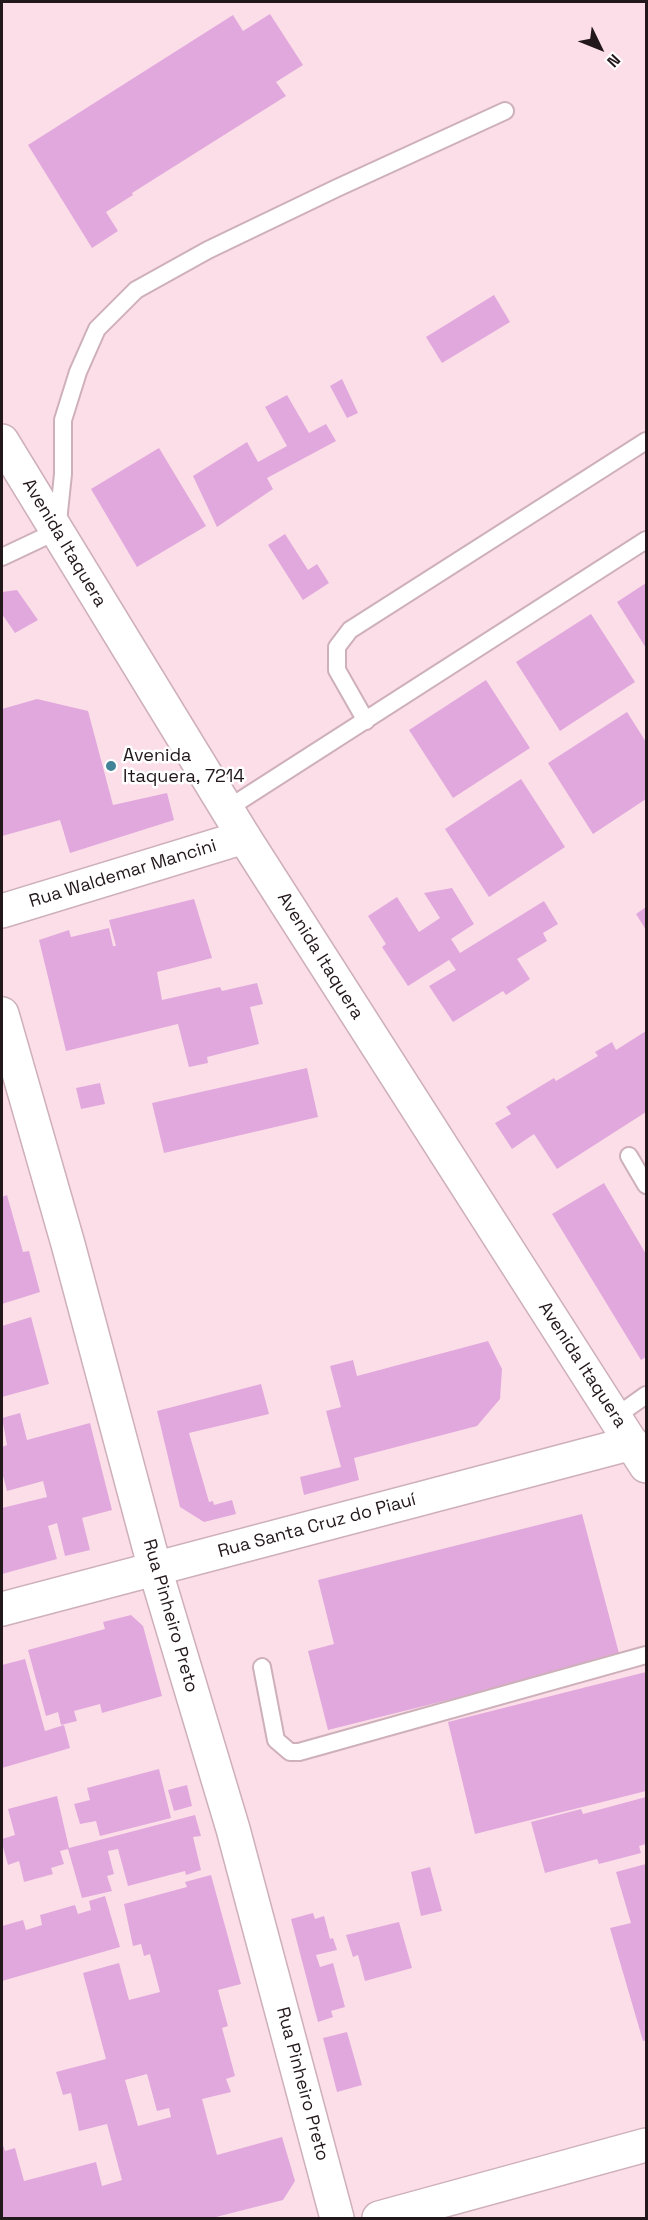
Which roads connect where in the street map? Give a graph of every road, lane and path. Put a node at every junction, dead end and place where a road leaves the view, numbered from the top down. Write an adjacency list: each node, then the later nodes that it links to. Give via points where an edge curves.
1 (505, 111): 4 (lane, via 241,234 136,290 97,329 78,372 63,420)
2 (2, 441): 4 (street, Avenida Itaquera)
3 (646, 441): 7 (lane, via 350,630 337,647 337,670)
4 (57, 531): 6 (lane); 8 (street, Avenida Itaquera)
5 (646, 540): 7 (lane)
6 (2, 556)
7 (366, 721): 8 (lane)
8 (227, 809): 9 (street, Avenida Itaquera)
9 (244, 837): 10 (street, Rua Waldemar Mancini); 15 (street, Avenida Itaquera)
10 (2, 911)
11 (2, 1014): 16 (street, Rua Pinheiro Preto)
12 (629, 1156): 13 (lane)
13 (646, 1185)
14 (646, 1395): 15 (lane)
15 (631, 1442): 16 (street, Rua Santa Cruz do Piauí)
16 (155, 1569): 17 (street, Rua Santa Cruz do Piauí); 21 (street, Rua Pinheiro Preto, via 232,1829)
17 (2, 1609)
18 (646, 1655): 19 (lane, via 299,1752 290,1752 276,1740)
19 (262, 1667)
20 (646, 2145): 22 (street)
21 (337, 2218)
22 (379, 2218)

